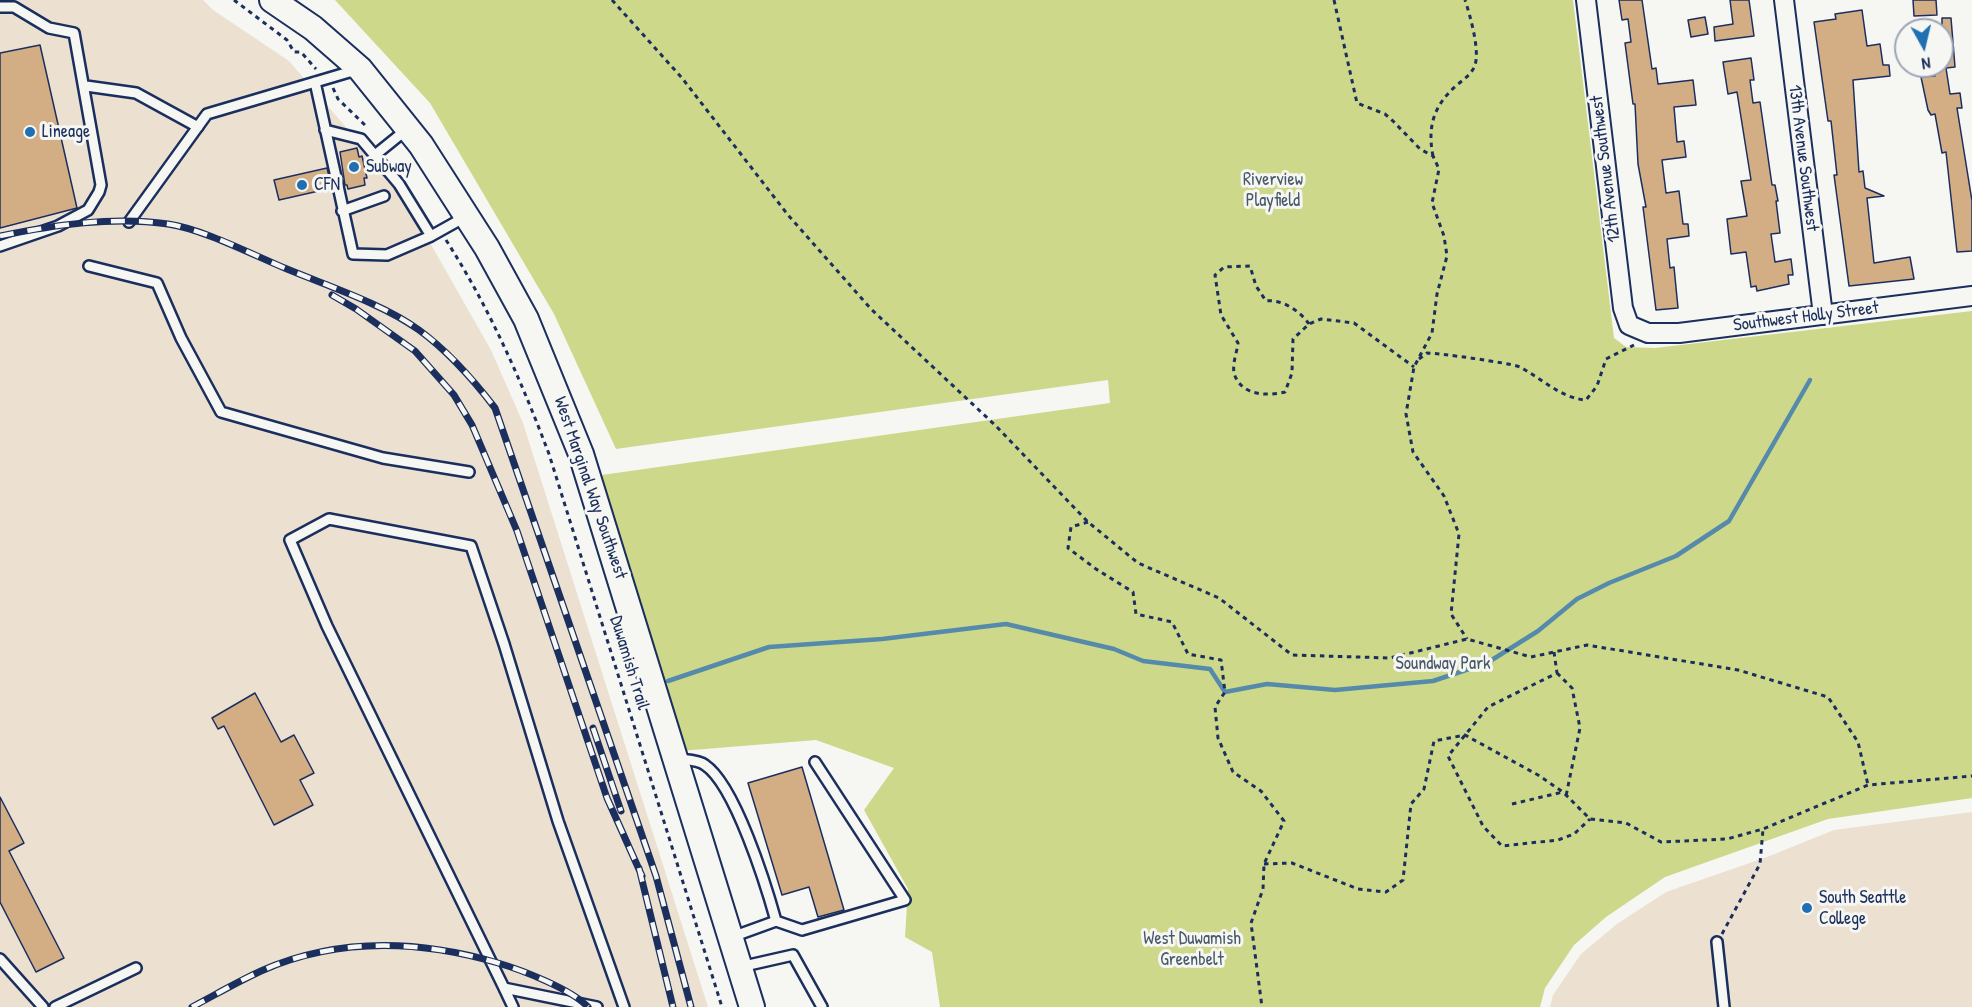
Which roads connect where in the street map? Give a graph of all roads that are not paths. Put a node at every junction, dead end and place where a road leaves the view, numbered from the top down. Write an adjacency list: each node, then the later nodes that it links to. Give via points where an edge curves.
1 (272, 0): 6 (main road, West Marginal Way Southwest)
2 (292, 0): 6 (main road, West Marginal Way Southwest)
3 (1586, 0): 23 (street, 12th Avenue Southwest, via 1623,308 1629,325)
4 (1784, 0): 22 (street, 13th Avenue Southwest)
5 (0, 8): 9 (lane, via 14,7 49,28 74,33)
6 (313, 28): 7 (main road, West Marginal Way Southwest)
7 (360, 69): 8 (lane); 11 (main road, West Marginal Way Southwest)
8 (315, 82): 10 (lane, via 207,114); 12 (lane)
9 (86, 86): 10 (lane, via 136,93); 19 (lane, via 102,185 95,200 88,210 58,226)
10 (198, 127): 17 (lane)
11 (408, 129): 13 (lane); 16 (main road, West Marginal Way Southwest)
12 (325, 130): 13 (lane, via 361,138); 15 (lane)
13 (375, 155): 18 (lane)
14 (384, 196): 15 (lane)
15 (342, 211): 18 (lane, via 353,254 387,255)
16 (467, 216): 18 (lane); 25 (main road, West Marginal Way Southwest, via 526,319 581,454)
17 (129, 222)
18 (436, 234)
19 (0, 246)
20 (89, 266): 24 (lane, via 157,284 221,412 383,458)
21 (1972, 296): 22 (street, Southwest Holly Street)
22 (1823, 315): 23 (street, Southwest Holly Street, via 1679,333)
23 (1640, 331)
24 (469, 472)
25 (676, 759): 27 (lane, via 704,764 719,781 738,814); 28 (main road, West Marginal Way Southwest)
26 (815, 762): 27 (lane, via 905,900 802,930)
27 (776, 921): 28 (lane)
28 (730, 938): 31 (main road, West Marginal Way Southwest)
29 (1717, 942): 41 (lane)
30 (0, 959): 35 (lane)
31 (740, 967): 34 (lane, via 793,955); 40 (main road, West Marginal Way Southwest)
32 (136, 968): 36 (lane)
33 (504, 988): 37 (lane); 38 (lane); 39 (lane, via 327,626 290,540 329,519 471,546 558,821)
34 (820, 1006)
35 (43, 1007)
36 (55, 1007)
37 (513, 1007)
38 (597, 1007)
39 (624, 1007)
40 (752, 1007)
41 (1724, 1007)

